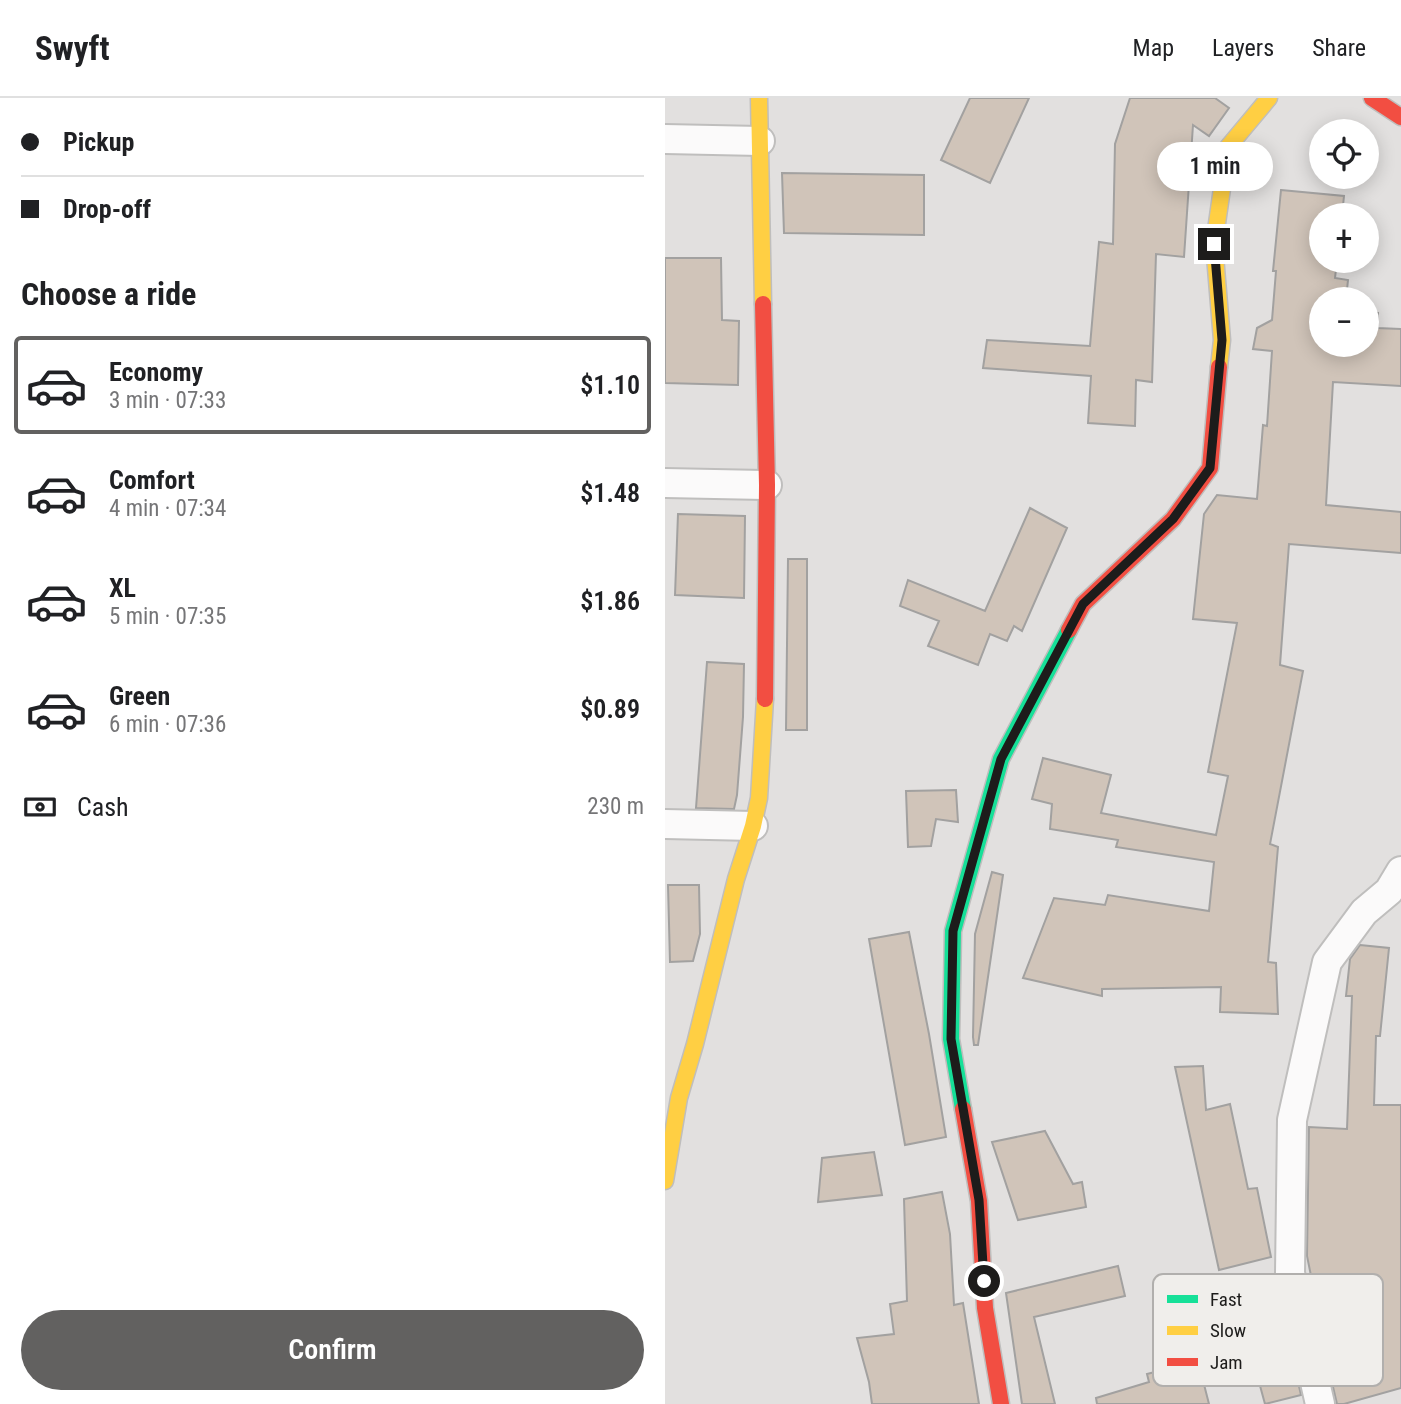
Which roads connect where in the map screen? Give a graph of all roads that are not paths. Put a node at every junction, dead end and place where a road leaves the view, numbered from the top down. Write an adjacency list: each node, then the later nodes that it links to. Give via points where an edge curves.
1 (759, 98): 8 (main road)
2 (1269, 98): 18 (main road, via 1228,147 1214,244 1222,340 1210,468 1173,519 1083,604 1001,759 953,931 951,1039 979,1200 985,1308)
3 (1357, 98): 6 (main road)
4 (1372, 98): 5 (main road)
5 (1401, 117)
6 (1401, 134)
7 (665, 139): 8 (street)
8 (759, 141): 10 (main road)
9 (665, 483): 10 (street)
10 (767, 485): 12 (main road, via 765,718)
11 (665, 824): 12 (street)
12 (753, 826): 14 (main road, via 695,1044)
13 (1401, 871): 16 (street, via 1327,962 1292,1120)
14 (672, 1098): 15 (main road)
15 (665, 1181)
16 (1290, 1274)
17 (1316, 1386): 19 (street)
18 (1001, 1404)
19 (1320, 1404)

